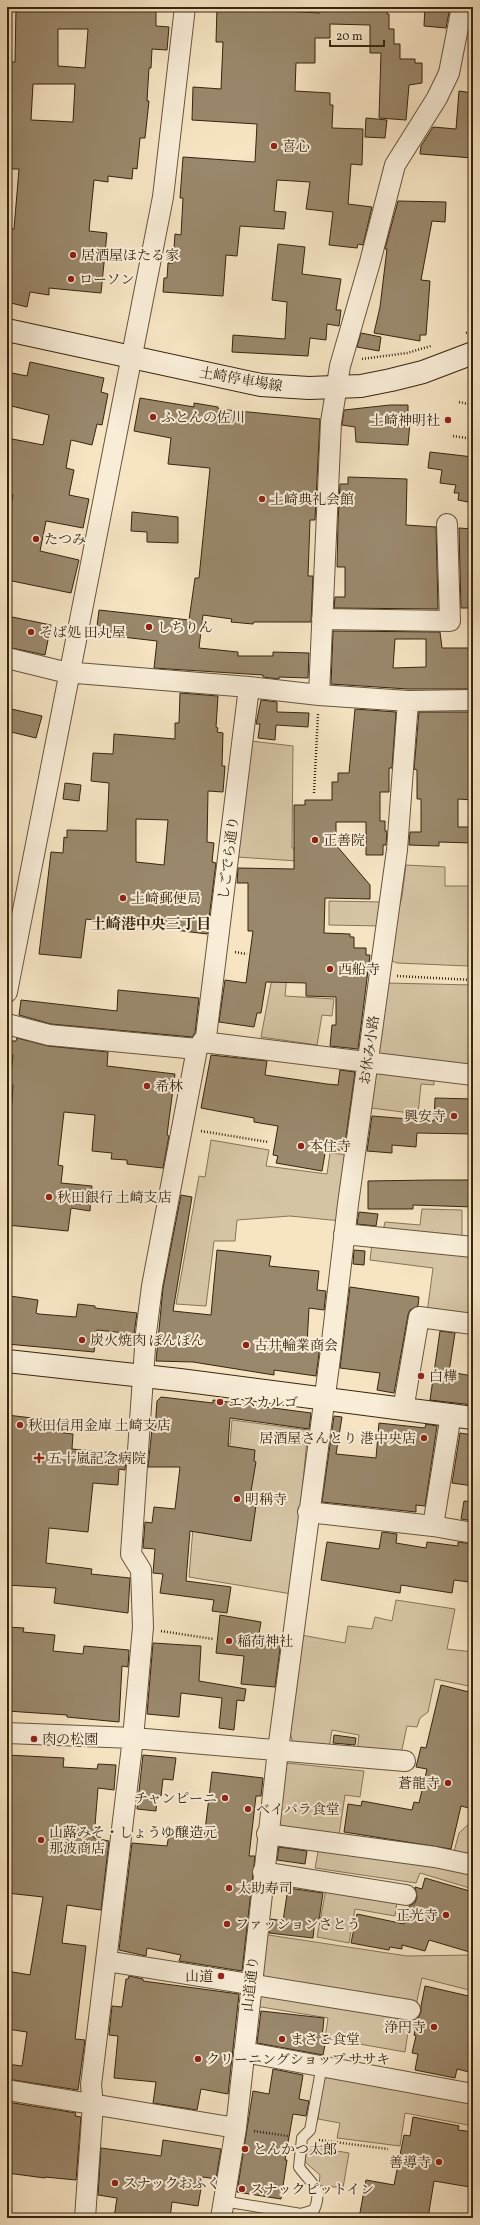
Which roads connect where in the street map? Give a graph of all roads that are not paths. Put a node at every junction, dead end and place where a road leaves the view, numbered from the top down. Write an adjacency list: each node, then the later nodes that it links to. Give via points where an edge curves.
1 (185, 7): 5 (street, via 163,197)
2 (466, 10): 6 (street, via 449,73 437,98 395,165 340,366)
3 (7, 330): 5 (main road, 土崎停車場線)
4 (473, 353): 6 (main road, 土崎停車場線, via 423,372 361,386)
5 (132, 357): 6 (main road, 土崎停車場線, via 261,385); 10 (street)
6 (337, 387): 8 (street, via 331,422)
7 (447, 524): 8 (street, via 450,621)
8 (322, 619): 12 (street)
9 (7, 658): 10 (street)
10 (70, 673): 11 (street); 15 (street)
11 (249, 687): 12 (street); 17 (street, しごでら通り, via 206,1038)
12 (319, 695): 14 (street)
13 (473, 700): 14 (street)
14 (408, 701): 18 (street, お休み小路, via 397,850)
15 (7, 992)
16 (7, 1024): 17 (street, via 49,1035)
17 (200, 1045): 18 (street); 24 (street, しごでら通り, via 152,1286)
18 (367, 1061): 19 (street); 20 (street, お休み小路)
19 (473, 1075)
20 (344, 1234): 21 (street); 25 (street, お休み小路)
21 (473, 1247)
22 (473, 1324): 26 (street, via 419,1316)
23 (7, 1361): 24 (main road)
24 (144, 1376): 25 (main road); 33 (street, しごでら通り, via 131,1554 141,1570 143,1627)
25 (324, 1400): 26 (main road); 29 (street, お休み小路)
26 (403, 1410): 27 (main road)
27 (451, 1414): 28 (main road); 30 (street)
28 (473, 1418)
29 (308, 1512): 30 (street); 34 (street, 山道通り)
30 (433, 1526): 31 (street)
31 (473, 1534)
32 (7, 1733): 33 (street)
33 (133, 1738): 34 (street); 40 (street, しごでら通り)
34 (278, 1750): 35 (street); 36 (street, 山道通り)
35 (405, 1761)
36 (267, 1834): 37 (street, via 427,1855); 38 (street, 山道通り)
37 (473, 1865)
38 (263, 1872): 39 (street); 41 (street, 山道通り)
39 (406, 1895)
40 (106, 1961): 41 (street); 47 (street, しごでら通り, via 91,2085)
41 (250, 1986): 42 (street); 43 (street, 山道通り)
42 (410, 2010)
43 (244, 2052): 44 (street); 48 (street, 山道通り)
44 (322, 2065): 46 (street); 49 (lane, via 310,2130 302,2138 299,2167 319,2194 314,2210 301,2214)
45 (7, 2090): 47 (street)
46 (473, 2094)
47 (93, 2104): 48 (street); 50 (street, しごでら通り)
48 (236, 2128): 49 (street, 山道通り)
49 (222, 2209)
50 (85, 2218)

